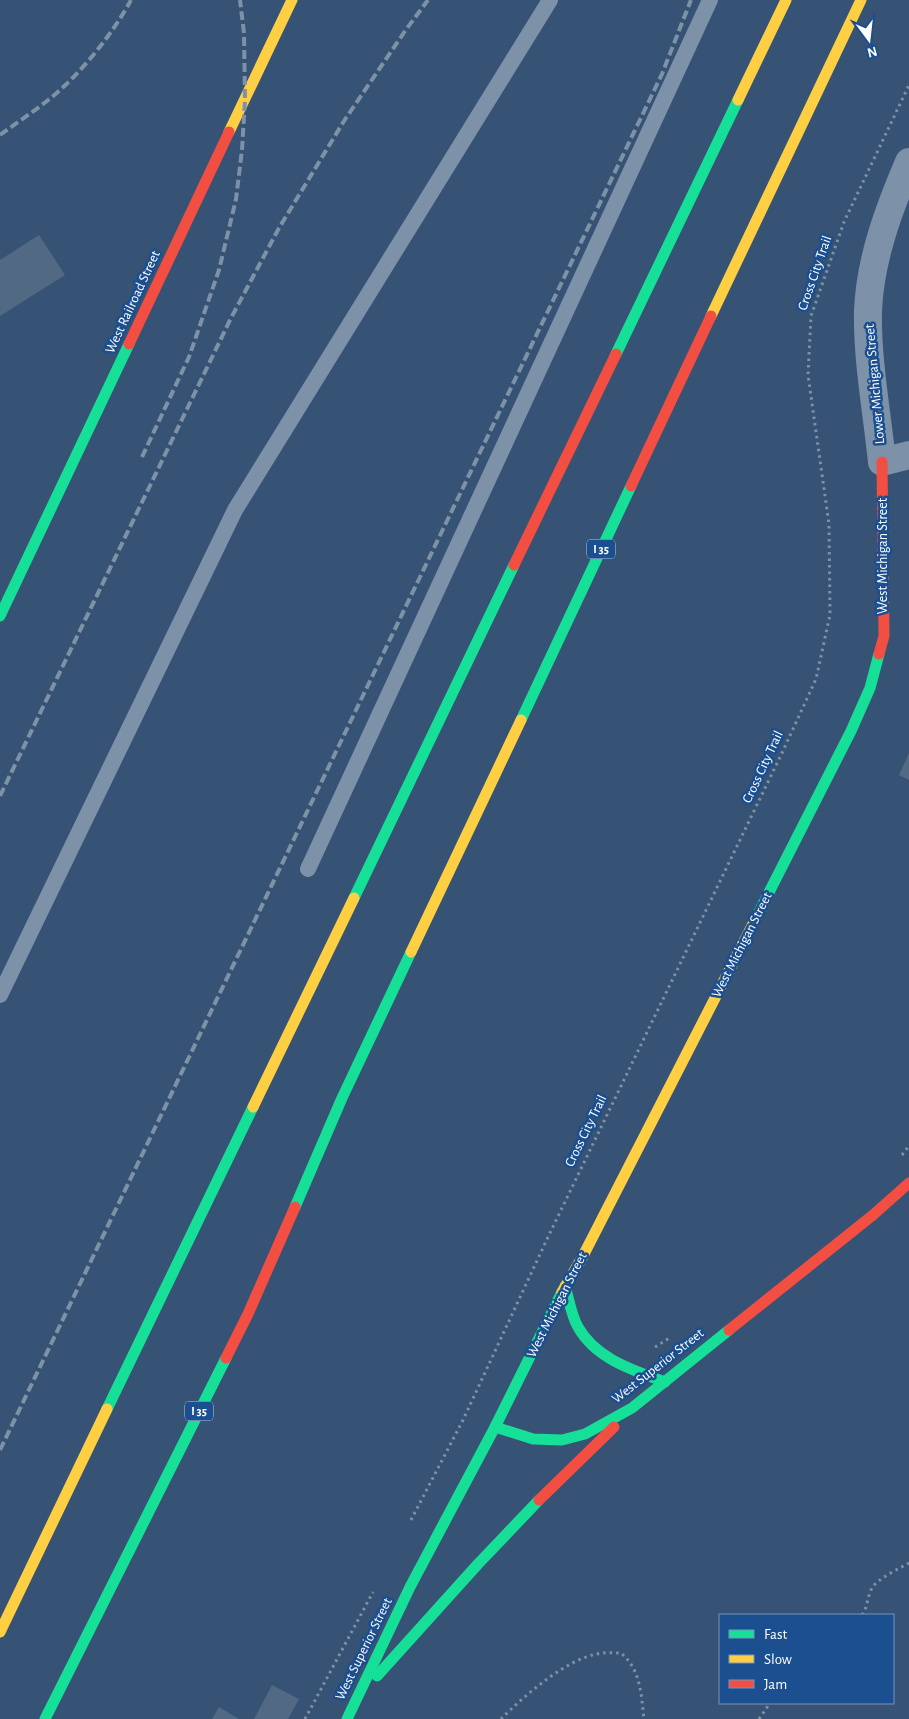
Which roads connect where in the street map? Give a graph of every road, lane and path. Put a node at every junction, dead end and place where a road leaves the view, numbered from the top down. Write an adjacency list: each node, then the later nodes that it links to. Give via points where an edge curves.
1 (292, 0): 10 (main road, West Railroad Street)
2 (550, 0): 12 (lane, via 235,510)
3 (710, 0): 11 (lane)
4 (786, 0): 23 (main road)
5 (861, 0): 30 (main road, I 35, via 342,1098 248,1314)
6 (909, 85): 21 (path, Cross City Trail, via 844,222 811,316 808,375 829,524 830,615 816,679)
7 (909, 162): 9 (street, Lower Michigan Street, via 882,232 868,310)
8 (909, 455): 9 (street)
9 (882, 462): 16 (main road, West Michigan Street, via 884,636 870,688 690,1049)
10 (0, 616)
11 (308, 869)
12 (0, 995)
13 (909, 1146): 14 (path)
14 (898, 1160)
15 (909, 1183): 19 (main road, West Superior Street)
16 (565, 1286): 19 (main road, via 578,1326 595,1348 612,1361); 22 (main road, West Michigan Street)
17 (676, 1334): 18 (path)
18 (653, 1348)
19 (665, 1382): 20 (main road, West Superior Street)
20 (632, 1408): 22 (main road, West Superior Street, via 585,1434 562,1440 533,1439); 28 (main road, via 478,1564)
21 (463, 1420)
22 (495, 1426): 28 (main road, West Superior Street, via 410,1587)
23 (36, 1555): 26 (main road); 27 (main road)
24 (909, 1563): 25 (path, via 872,1588)
25 (863, 1614)
26 (0, 1621)
27 (0, 1632)
28 (358, 1698): 31 (main road, West Superior Street)
29 (769, 1704): 34 (path)
30 (45, 1719)
31 (347, 1719)
32 (500, 1719): 33 (path, via 539,1686 576,1661 598,1654 621,1652 630,1660 637,1676)
33 (644, 1719)
34 (759, 1719)

